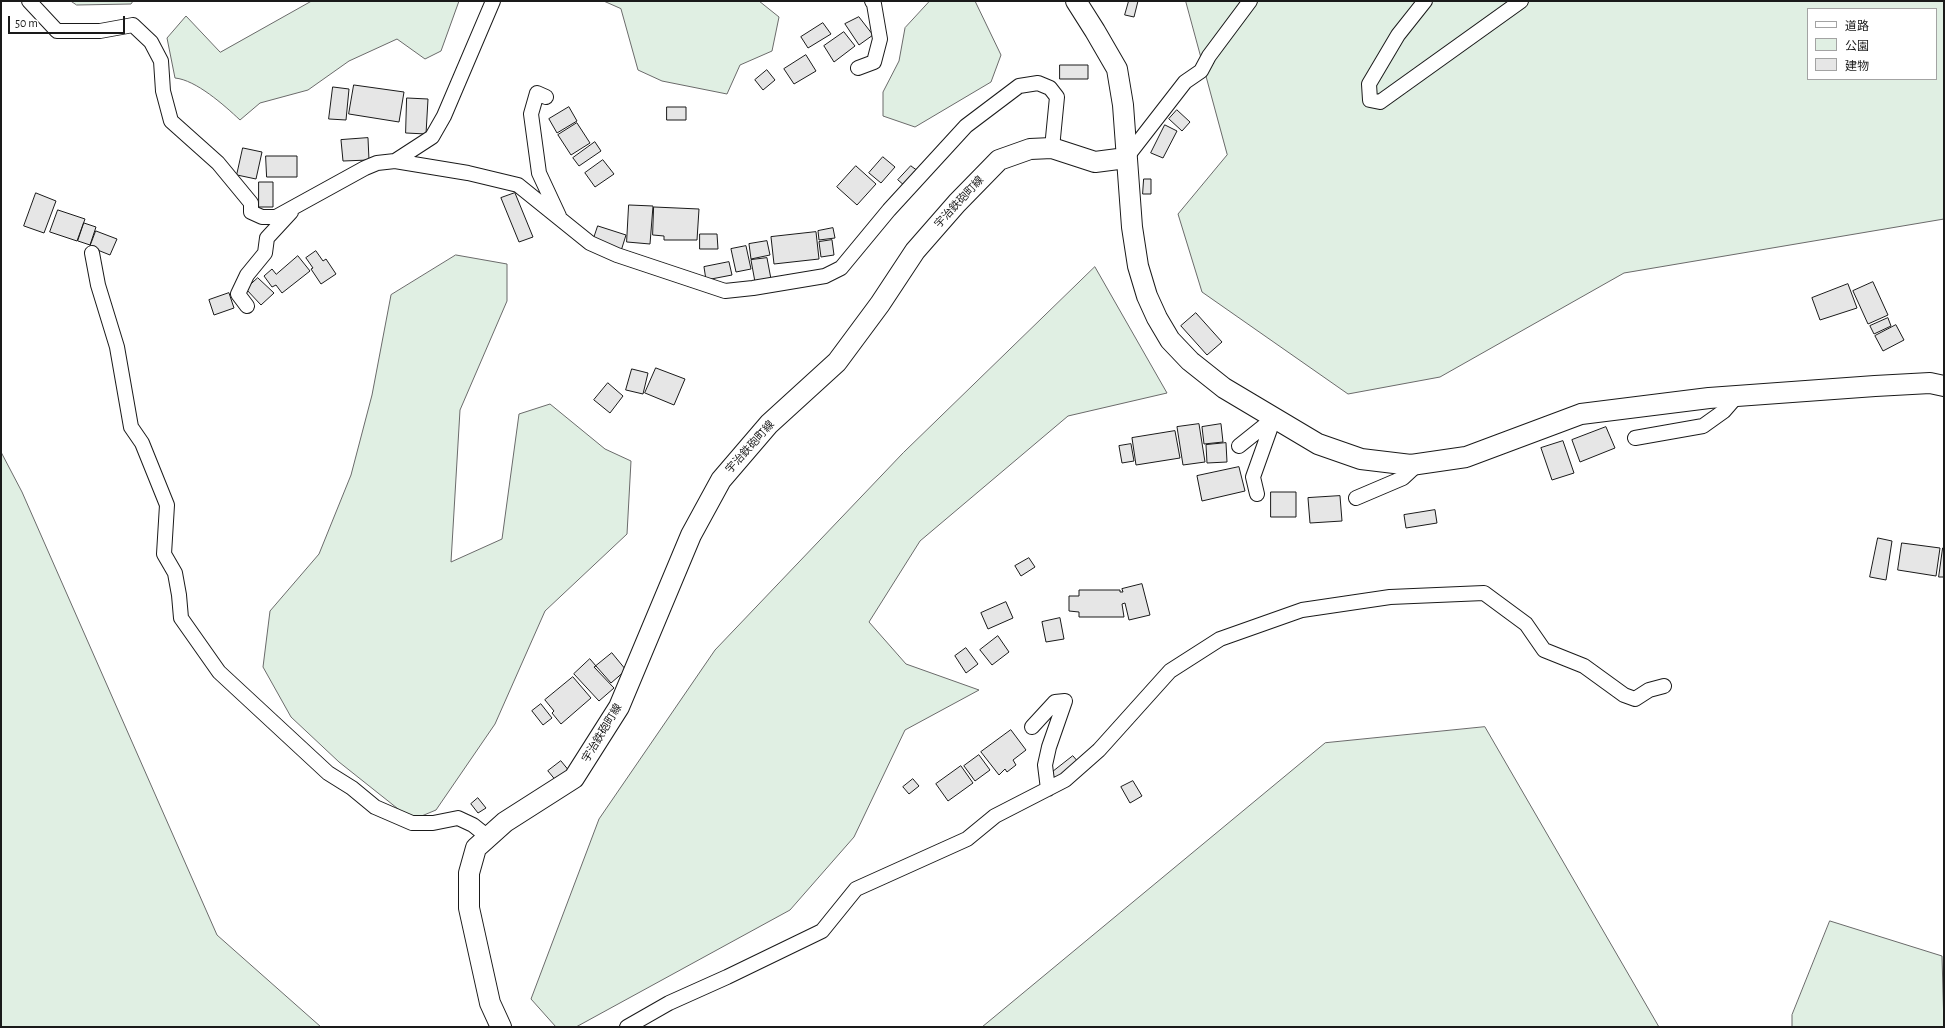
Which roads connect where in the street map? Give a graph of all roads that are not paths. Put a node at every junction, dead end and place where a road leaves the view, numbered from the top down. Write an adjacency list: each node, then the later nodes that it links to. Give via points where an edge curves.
1 (29, 1): 13 (street, via 57,31 100,31 133,25 151,42 161,61 163,91 171,121 218,163 251,203 251,212 262,217 276,217)
2 (493, 1): 12 (street, via 444,116 432,137)
3 (872, 1): 8 (street, via 880,40 874,62)
4 (1076, 1): 11 (main road, via 1117,69 1123,105)
5 (1250, 1): 11 (street, via 1200,71 1185,82)
6 (1425, 1): 7 (street, via 1398,35 1369,84 1370,100 1380,102)
7 (1521, 1)
8 (858, 68)
9 (546, 97): 14 (street, via 537,93 531,114 533,139 538,173)
10 (1052, 148): 11 (main road, 宇治鉄砲町線, via 1095,162); 14 (street, via 1057,97 1050,88 1038,83 1019,86 966,126 889,210 841,268 825,276 753,288 725,290 617,256 590,243); 28 (main road, 宇治鉄砲町線, via 1030,149 999,160 957,202 915,250 880,304 837,362 769,424 721,480 691,535 619,707 574,778 505,822)
11 (1126, 158): 19 (main road, via 1138,266 1157,318 1170,340 1190,361 1224,388)
12 (395, 161): 13 (street, via 365,168); 14 (street, via 468,173 518,185)
13 (294, 208): 16 (street, via 267,238 265,253 247,275 238,294)
14 (561, 220)
15 (92, 253): 28 (street, via 116,347 131,427 142,443 167,505 164,554 175,574 181,618 185,624 219,672 328,773 352,788 374,807 412,823 433,823 458,818 473,825)
16 (247, 306)
17 (1944, 386): 18 (main road, via 1930,383 1883,385)
18 (1737, 396): 20 (street, via 1724,411 1704,426); 22 (main road, via 1581,414 1466,457)
19 (1274, 418): 21 (street); 22 (main road, via 1318,444 1361,459); 23 (street, via 1253,477)
20 (1634, 438)
21 (1239, 446)
22 (1418, 464): 24 (street, via 1403,478)
23 (1257, 494)
24 (1356, 498)
25 (1664, 686): 27 (street, via 1649,690 1634,699 1624,695 1584,666 1544,650 1526,624 1484,593 1390,597 1302,610 1220,639 1170,671 1100,750 1065,780)
26 (1032, 727): 27 (street, via 1054,702 1065,702 1045,765)
27 (1048, 789): 30 (street, via 995,816 967,839 856,889 822,931 669,1003)
28 (488, 837): 29 (main road, 宇治鉄砲町線, via 476,848 469,873 469,908 490,1003)
29 (501, 1027)
30 (627, 1027)

